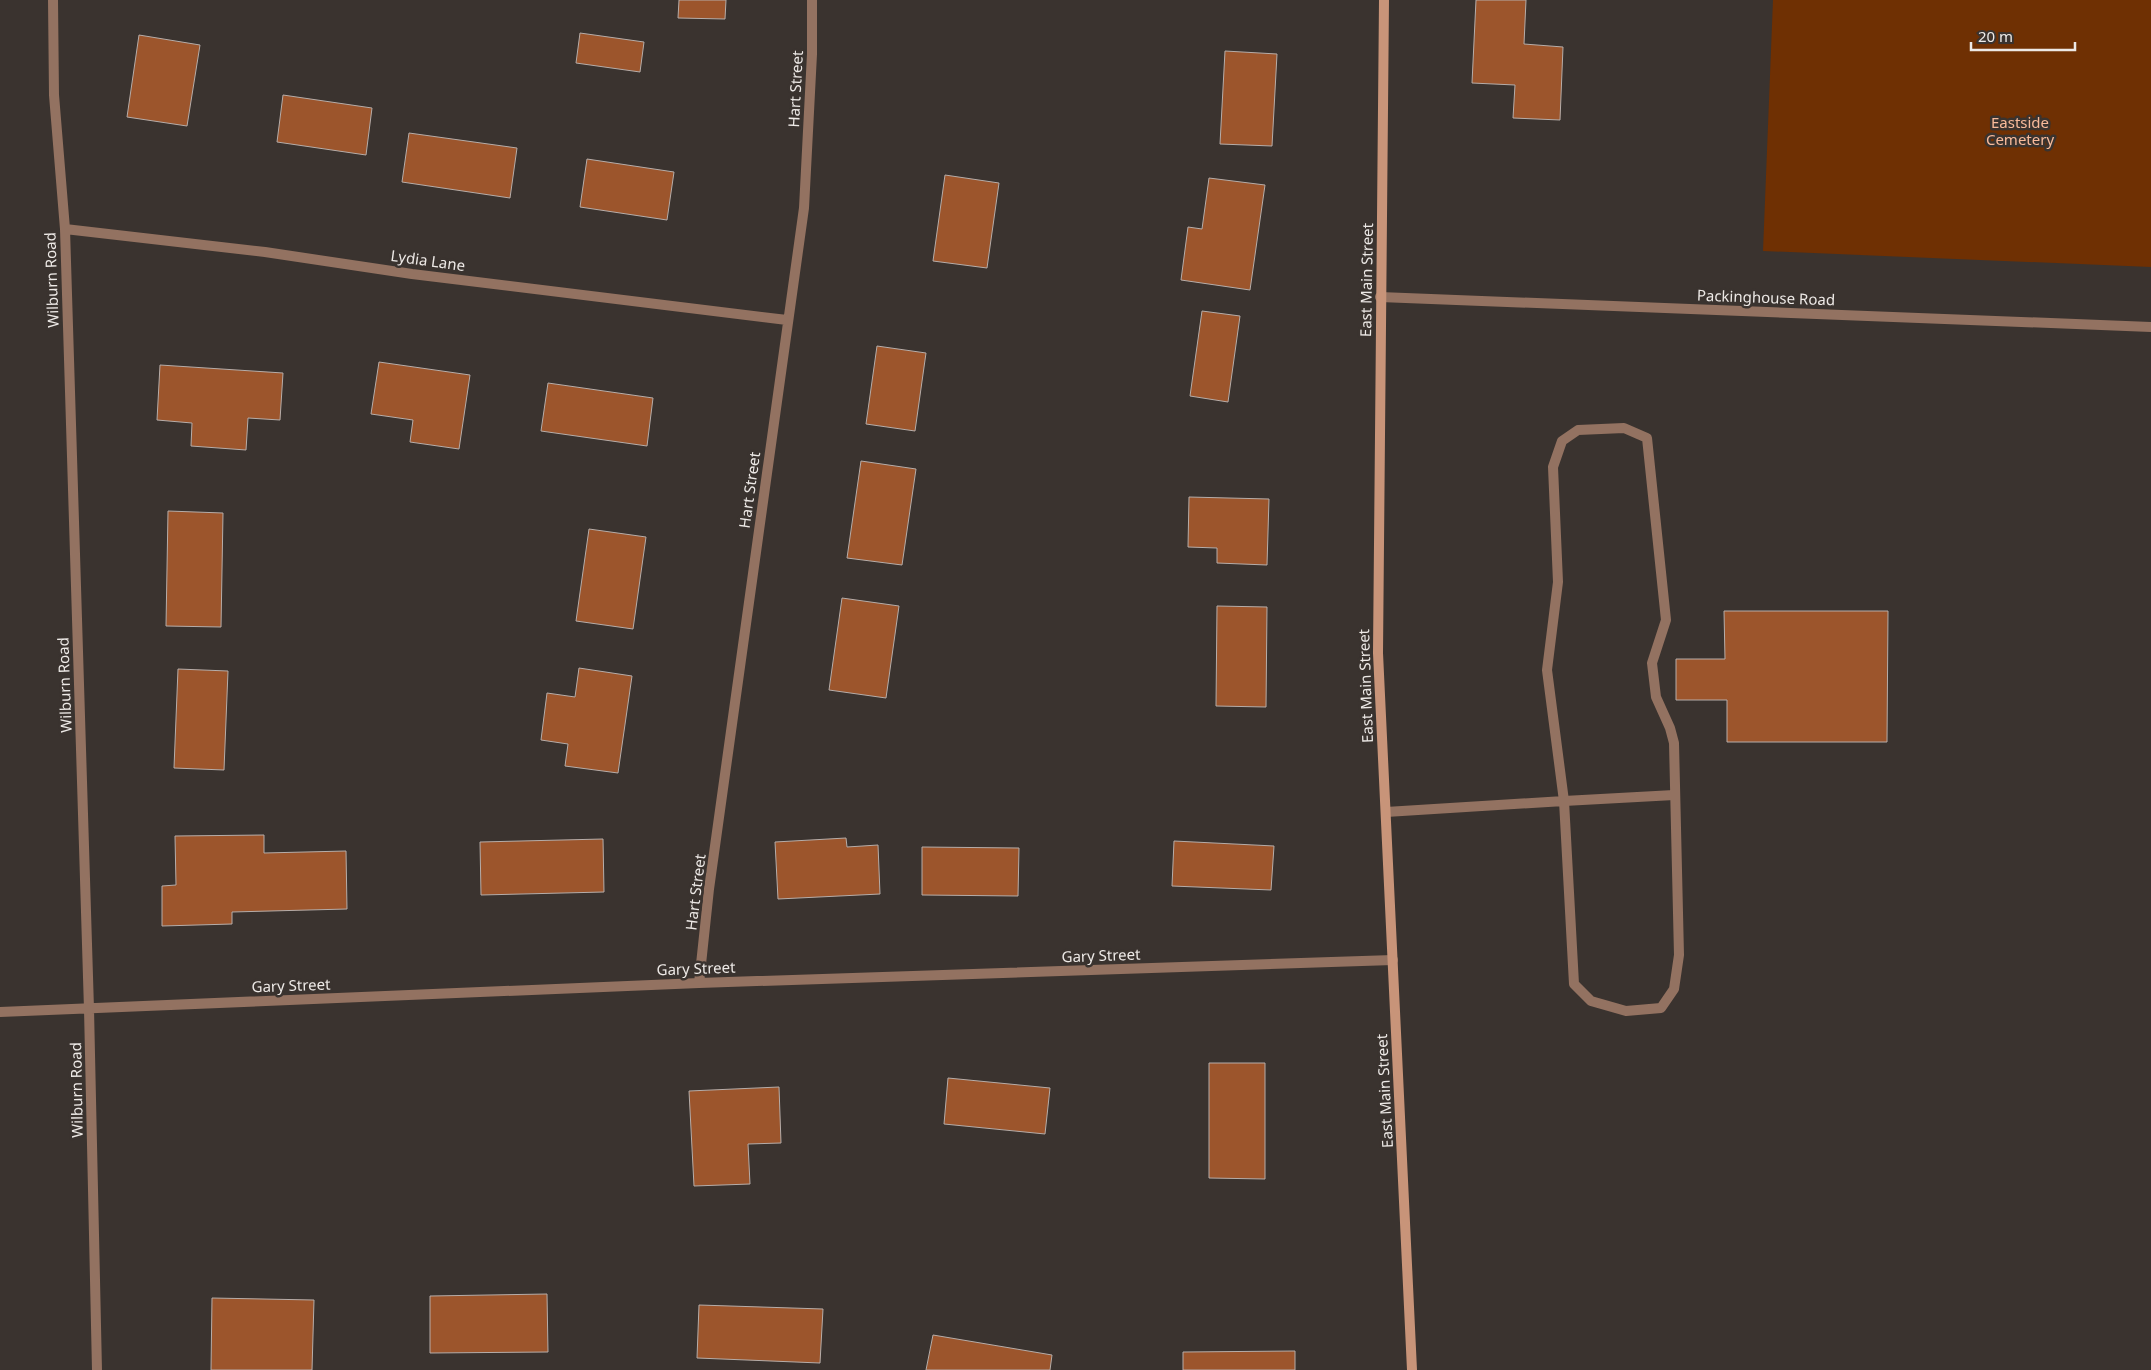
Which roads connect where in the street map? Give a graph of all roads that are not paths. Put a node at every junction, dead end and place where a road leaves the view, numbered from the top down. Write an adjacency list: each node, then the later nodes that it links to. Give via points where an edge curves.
1 (53, 0): 4 (street, Wilburn Road, via 54,95)
2 (812, 0): 6 (street, Hart Street, via 804,208)
3 (1384, 0): 5 (main road, East Main Street)
4 (65, 229): 6 (street, Lydia Lane); 13 (street, Wilburn Road)
5 (1380, 297): 7 (street, Packinghouse Road); 10 (main road, East Main Street, via 1378,654)
6 (787, 320): 12 (street, Hart Street)
7 (2151, 327)
8 (1674, 795): 9 (street); 9 (street, via 1679,955 1674,989 1660,1008 1626,1011 1591,1001 1574,984); 9 (street, via 1674,743 1656,697 1652,663 1666,620 1647,438 1624,428 1578,430 1562,441 1553,467 1558,582 1547,670)
9 (1564, 801): 10 (street)
10 (1386, 812): 11 (main road, East Main Street)
11 (1393, 960): 12 (street, Gary Street); 16 (main road, East Main Street)
12 (699, 983): 13 (street, Gary Street)
13 (89, 1009): 14 (street, Gary Street); 15 (street, Wilburn Road)
14 (0, 1012)
15 (97, 1370)
16 (1412, 1370)

